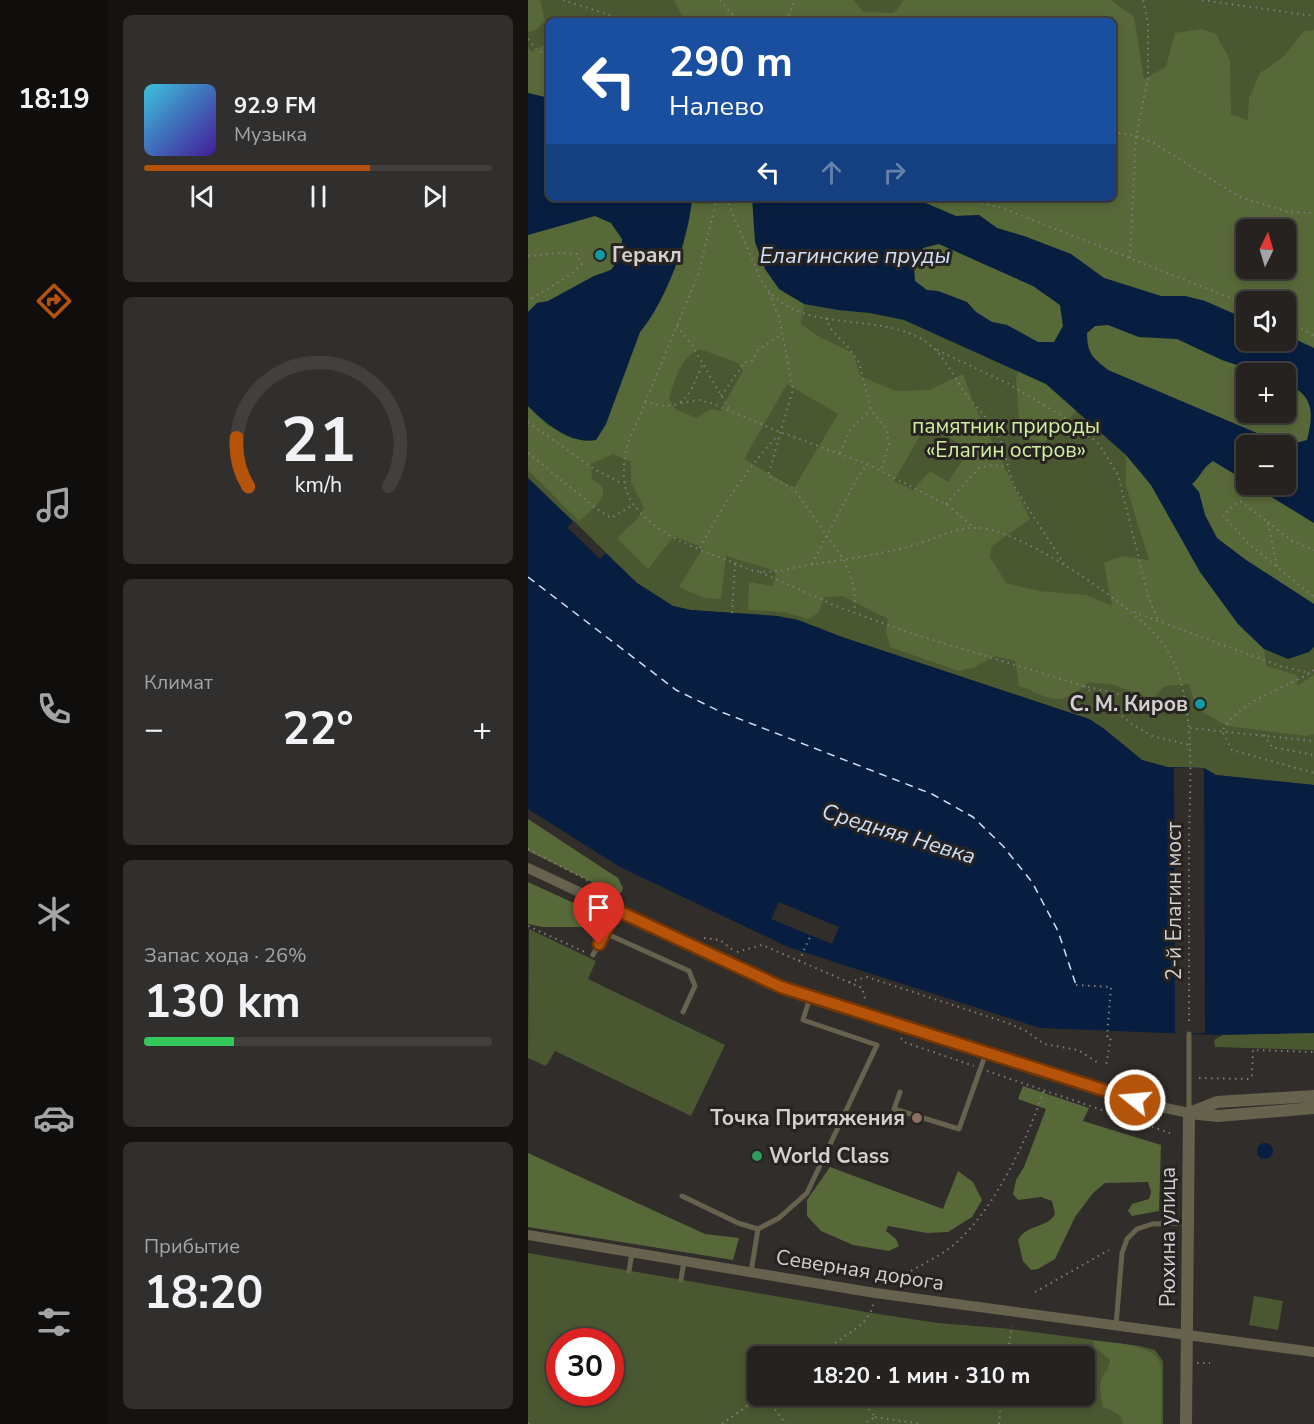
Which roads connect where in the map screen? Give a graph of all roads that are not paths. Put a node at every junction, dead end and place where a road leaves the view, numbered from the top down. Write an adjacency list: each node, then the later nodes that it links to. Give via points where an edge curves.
1 (528, 868): 2 (street)
2 (616, 910): 3 (lane); 5 (street, via 771,983)
3 (604, 933): 4 (lane); 6 (lane, via 689,971 695,986)
4 (593, 956)
5 (810, 997): 8 (street); 15 (lane, via 803,1020 877,1045 807,1193 779,1218)
6 (683, 1012)
7 (1190, 1034): 12 (lane, Рюхина улица)
8 (986, 1053): 9 (lane, via 959,1129 894,1109); 12 (street, via 1171,1111)
9 (900, 1092)
10 (1314, 1096): 12 (street, via 1217,1102)
11 (1314, 1108): 12 (street, via 1218,1116)
12 (1189, 1113): 14 (street, Рюхина улица)
13 (682, 1196): 15 (lane)
14 (1188, 1223): 22 (lane, via 1152,1224 1137,1229 1126,1239); 23 (street, Рюхина улица)
15 (758, 1229): 20 (lane)
16 (528, 1235): 17 (street, Северная дорога)
17 (632, 1252): 18 (street, Северная дорога); 19 (lane)
18 (684, 1261): 20 (street, Северная дорога); 21 (lane)
19 (629, 1271)
20 (751, 1272): 22 (street, Северная дорога)
21 (681, 1280)
22 (1116, 1326): 23 (street, Северная дорога)
23 (1187, 1336): 24 (street, Северная дорога); 25 (street, Рюхина улица)
24 (1314, 1352)
25 (1186, 1424)

